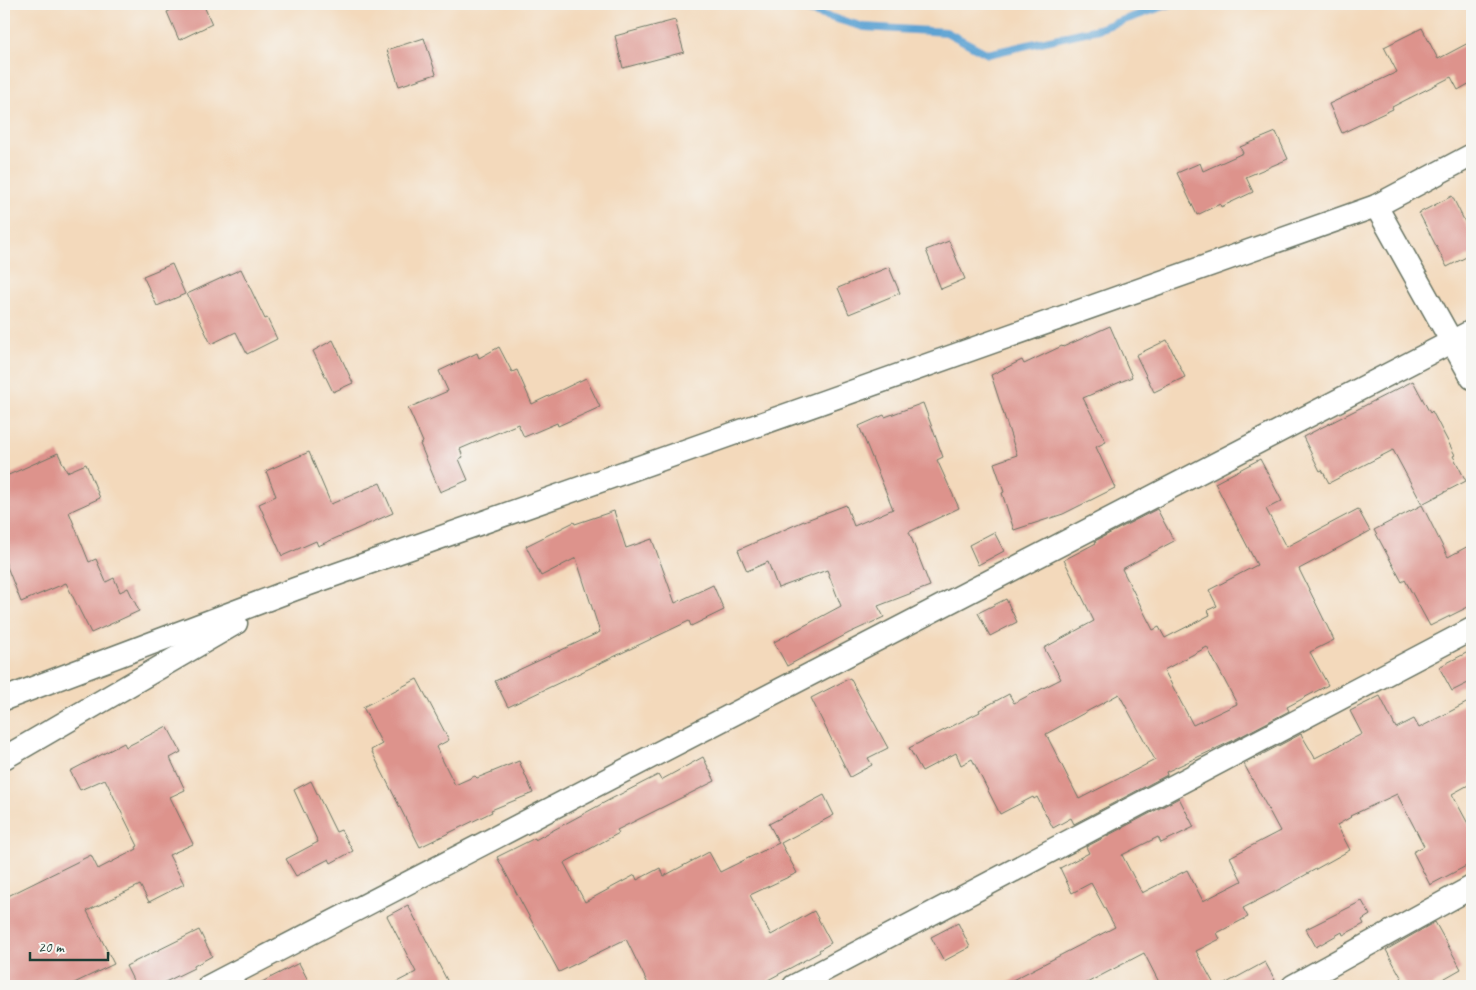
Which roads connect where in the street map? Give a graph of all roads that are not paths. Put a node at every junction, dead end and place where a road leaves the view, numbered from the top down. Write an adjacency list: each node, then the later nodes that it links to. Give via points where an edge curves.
1 (1472, 155): 2 (street)
2 (1376, 206): 4 (street); 6 (street)
3 (1472, 331): 4 (street)
4 (1451, 341): 5 (street); 11 (street)
5 (1472, 378)
6 (295, 589): 8 (street); 9 (street)
7 (1472, 629): 12 (street)
8 (4, 699)
9 (4, 758)
10 (1472, 887): 13 (street)
11 (209, 986)
12 (794, 986)
13 (1293, 986)

